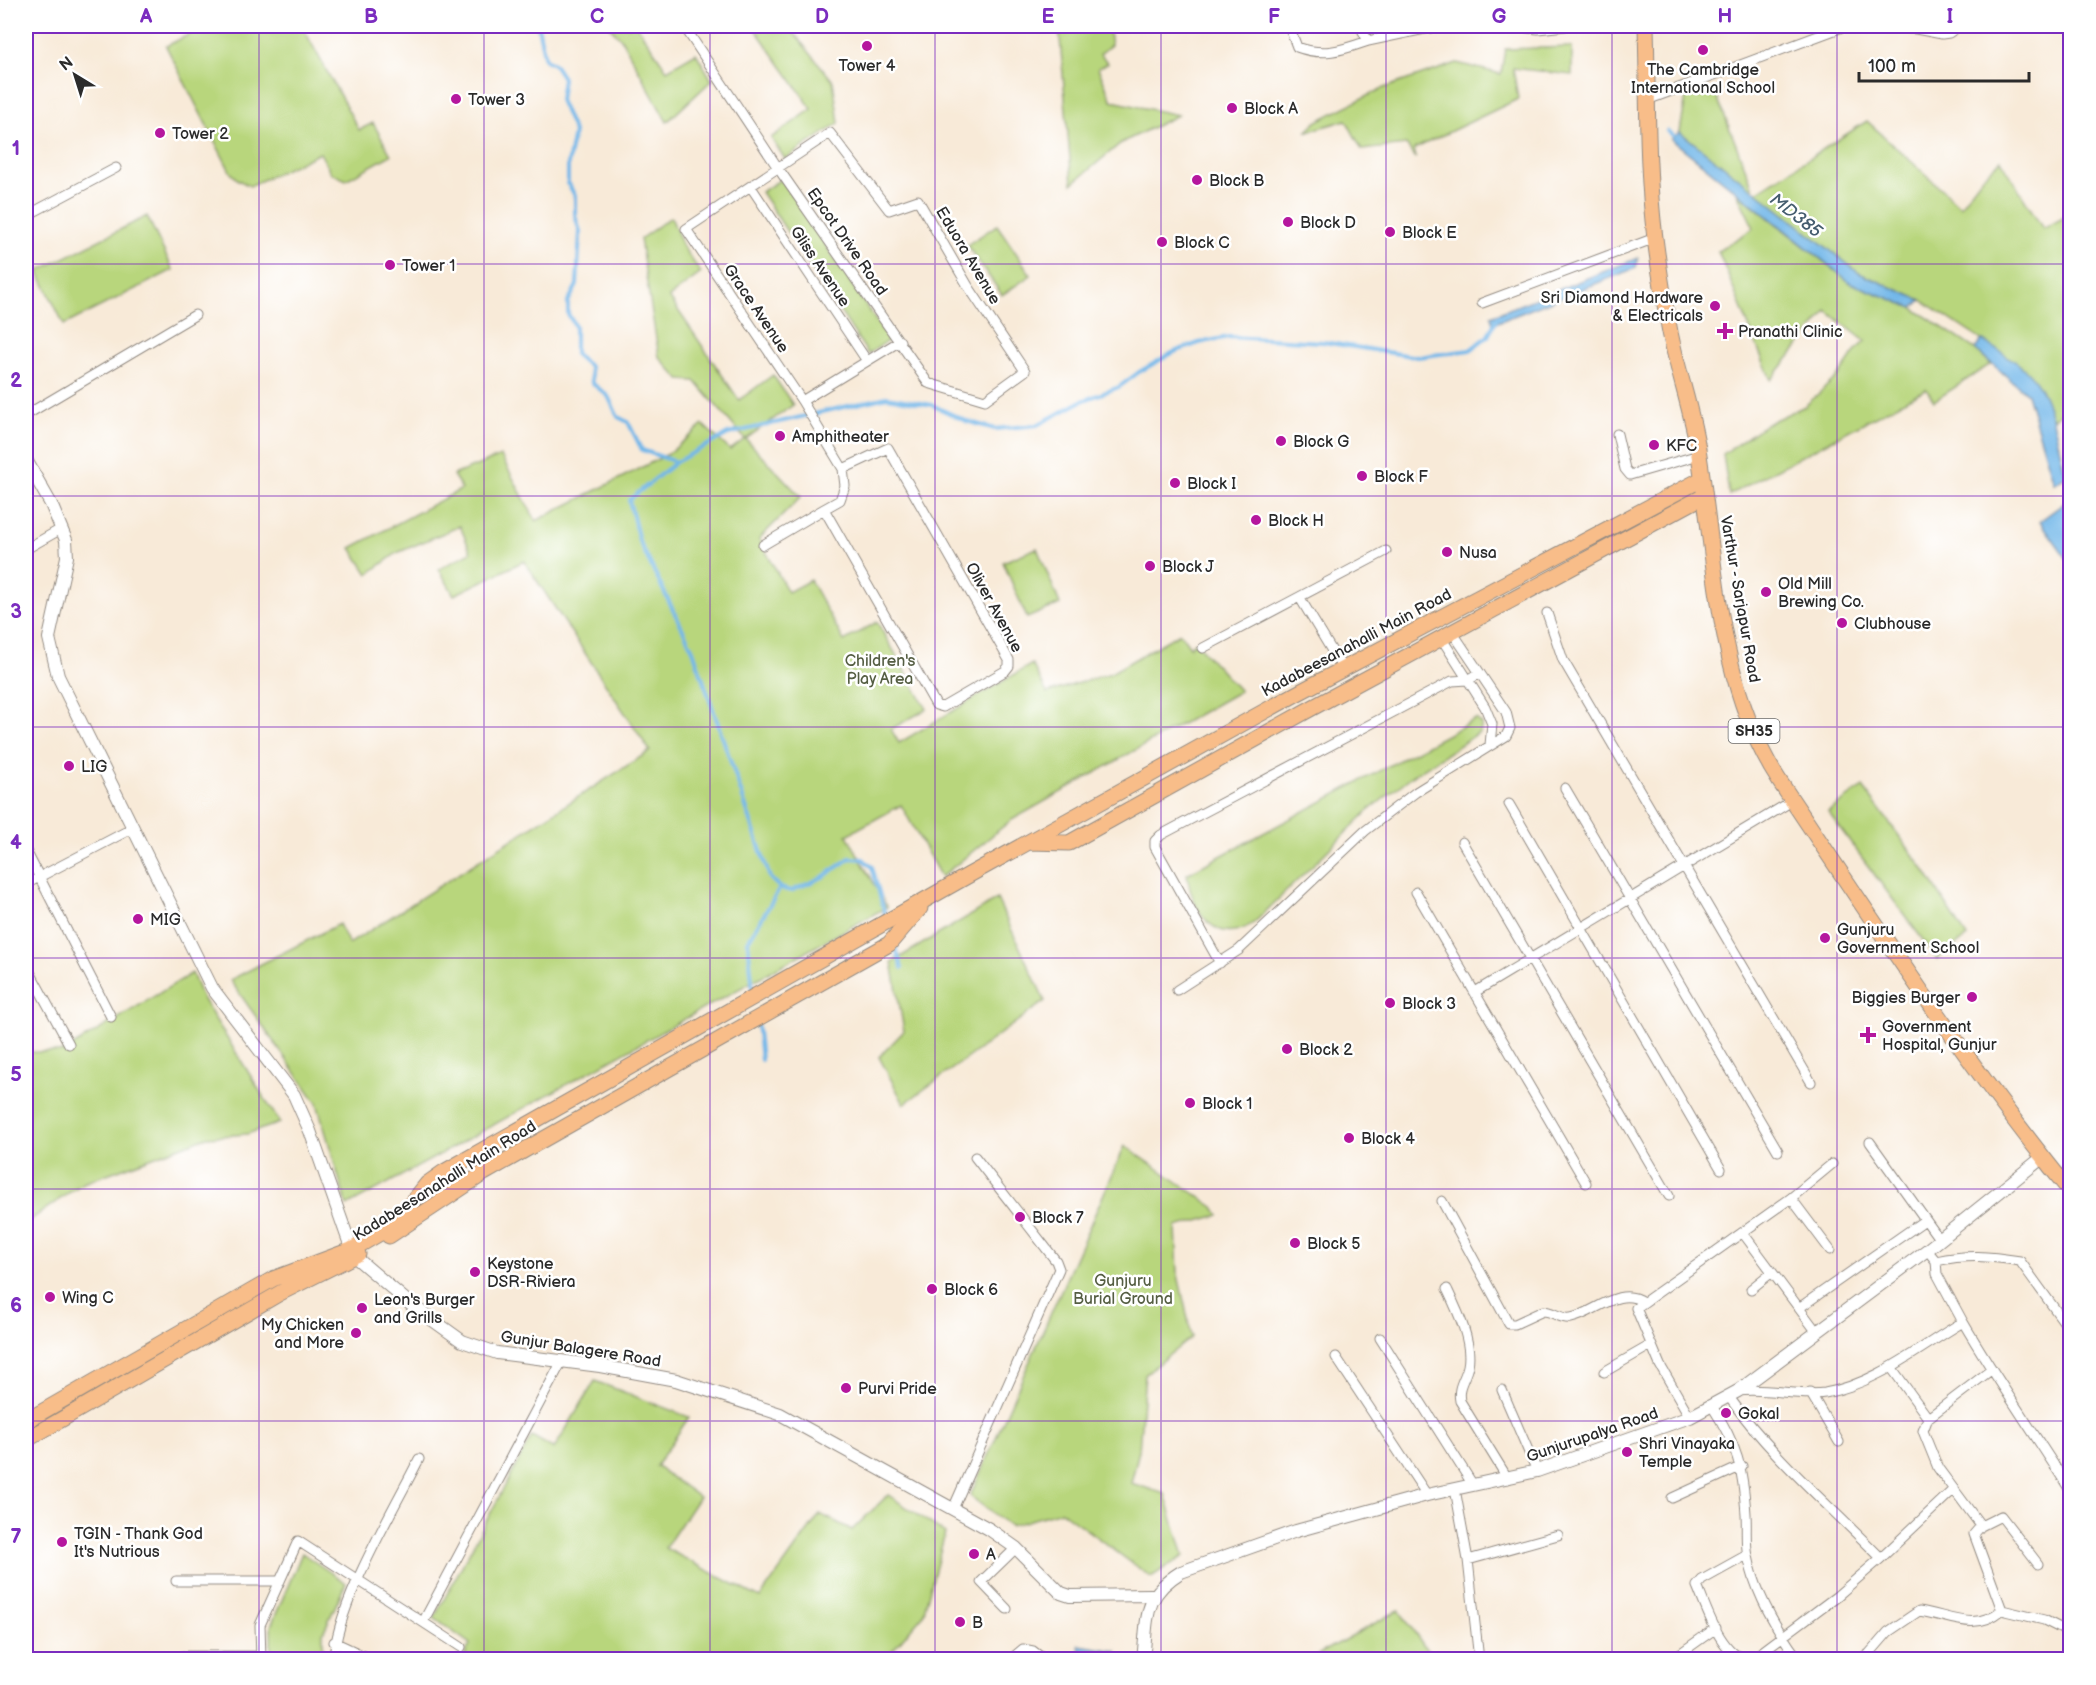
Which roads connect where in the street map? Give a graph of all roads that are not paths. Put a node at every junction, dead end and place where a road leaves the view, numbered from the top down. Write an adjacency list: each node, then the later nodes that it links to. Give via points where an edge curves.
1 (684, 26): 14 (street, Epcot Drive Road)
2 (1289, 26): 11 (street, via 1297,47 1312,52 1331,53)
3 (1360, 26): 11 (street)
4 (1439, 26): 11 (street)
5 (1510, 26): 6 (street)
6 (1564, 26)
7 (1646, 26): 12 (main road, Varthur - Sarjapur Road / SH35)
8 (1845, 26): 12 (street)
9 (1857, 26): 10 (street, via 1942,34)
10 (1959, 26)
11 (1368, 41)
12 (1647, 100): 17 (main road, Varthur - Sarjapur Road / SH35)
13 (116, 168): 16 (street)
14 (778, 168): 15 (street); 20 (street, Epcot Drive Road); 22 (street, Eduora Avenue, via 830,133 889,210 918,200 968,286)
15 (750, 186): 21 (street, Gliss Avenue); 23 (street, Grace Avenue, via 686,229)
16 (26, 216)
17 (1655, 238): 18 (street); 26 (main road, Varthur - Sarjapur Road / SH35, via 1670,333)
18 (1482, 303)
19 (195, 315): 24 (street)
20 (900, 341): 21 (street); 22 (street, Epcot Drive Road, via 928,383 985,400)
21 (867, 361): 23 (street)
22 (1025, 371)
23 (802, 402): 28 (street, Grace Avenue)
24 (26, 415)
25 (1617, 434): 26 (street, via 1630,475)
26 (1699, 455): 29 (main road, Varthur - Sarjapur Road / SH35)
27 (26, 460): 32 (street)
28 (843, 469): 31 (street, via 845,486 840,500); 31 (street, Oliver Avenue, via 888,448 1009,666 943,707 936,705)
29 (1702, 479): 30 (main road, Varthur - Sarjapur Road / SH35); 40 (main road, Kadabeesanahalli Main Road)
30 (1704, 496): 38 (main road); 45 (main road, Varthur - Sarjapur Road / SH35, via 1736,683 1763,754)
31 (824, 510): 33 (street)
32 (61, 529): 34 (street); 47 (street, via 67,557 49,639 52,653 58,676)
33 (763, 545)
34 (26, 549)
35 (1386, 551): 36 (street)
36 (1300, 598): 39 (street); 40 (street)
37 (1546, 613): 51 (street, via 1563,660)
38 (1448, 636): 41 (street); 42 (street); 48 (main road, via 1069,843)
39 (1203, 648)
40 (1343, 669): 48 (main road, Kadabeesanahalli Main Road)
41 (1480, 673): 42 (street); 43 (street, via 1506,712 1510,728 1506,736)
42 (1468, 680): 43 (street, via 1492,724); 59 (street, via 1452,681 1155,841)
43 (1490, 745): 59 (street, via 1416,792 1365,831 1239,950)
44 (1565, 788): 56 (street)
45 (1792, 801): 51 (street); 69 (main road, Varthur - Sarjapur Road / SH35, via 1917,984)
46 (1509, 804): 57 (street)
47 (133, 828): 52 (street); 82 (street, via 212,988 294,1095)
48 (1029, 842): 55 (main road, Kadabeesanahalli Main Road)
49 (1462, 842): 58 (street)
50 (26, 851): 52 (street)
51 (1685, 866): 56 (street); 65 (street)
52 (37, 878): 53 (street); 63 (street)
53 (26, 884)
54 (1416, 892): 62 (street)
55 (929, 898): 82 (main road, Kadabeesanahalli Main Road, via 444,1172 428,1184 396,1221); 82 (main road, Kadabeesanahalli Main Road, via 889,944 484,1173)
56 (1629, 900): 57 (street); 67 (street)
57 (1581, 928): 58 (street); 71 (street)
58 (1530, 959): 62 (street); 74 (street)
59 (1220, 963): 61 (street)
60 (26, 965): 64 (street)
61 (1177, 990)
62 (1474, 992): 72 (street)
63 (111, 1017)
64 (69, 1044)
65 (1810, 1082)
66 (1870, 1142): 77 (street)
67 (1778, 1151)
68 (975, 1157): 120 (street, via 1059,1269)
69 (2043, 1157): 73 (main road, Varthur - Sarjapur Road / SH35); 79 (street, Gunjurupalya Road)
70 (1832, 1164): 75 (street)
71 (1721, 1169)
72 (1586, 1183)
73 (2070, 1191)
74 (1669, 1196)
75 (1791, 1198): 78 (street); 80 (street)
76 (1442, 1201): 87 (street, via 1509,1324 1543,1311 1572,1318 1615,1299 1628,1297)
77 (1925, 1220): 79 (street); 88 (street)
78 (1743, 1233): 84 (street); 87 (street)
79 (1941, 1240): 81 (street, Gunjurupalya Road)
80 (1830, 1250)
81 (1927, 1250): 83 (street); 91 (street, Gunjurupalya Road)
82 (353, 1253): 95 (street, Gunjur Balagere Road, via 409,1303 462,1341 497,1353); 106 (main road, Kadabeesanahalli Main Road, via 273,1279); 108 (main road, Kadabeesanahalli Main Road)
83 (1936, 1261): 89 (street, via 1937,1274); 90 (street, via 1962,1255 1993,1255 2020,1261)
84 (1772, 1272): 86 (street); 88 (street)
85 (1447, 1289): 113 (street, via 1457,1310 1469,1363 1458,1392 1460,1401)
86 (1751, 1289)
87 (1643, 1302): 93 (street, via 1636,1308 1637,1314)
88 (1799, 1308): 91 (street)
89 (1963, 1322): 96 (street); 97 (street)
90 (2070, 1330)
91 (1816, 1331): 101 (street, Gunjurupalya Road)
92 (1380, 1338): 114 (street)
93 (1651, 1345): 98 (street); 103 (street)
94 (1336, 1357): 118 (street)
95 (562, 1361): 120 (street, Gunjur Balagere Road, via 676,1380 780,1414); 134 (street)
96 (1891, 1367): 100 (street, via 1855,1385); 105 (street)
97 (1991, 1370): 105 (street); 117 (street)
98 (1604, 1372)
99 (1502, 1390): 112 (street)
100 (1810, 1392): 101 (street); 109 (street)
101 (1734, 1394): 102 (street, Gunjurupalya Road); 104 (street)
102 (1712, 1406): 103 (street, Gunjurupalya Road); 107 (street)
103 (1689, 1417): 112 (street, Gunjurupalya Road)
104 (1744, 1418): 107 (street); 125 (street)
105 (1928, 1418): 116 (street, via 1923,1431 1938,1468)
106 (26, 1421)
107 (1727, 1430): 111 (street)
108 (26, 1440)
109 (1839, 1442)
110 (419, 1459): 130 (street)
111 (1742, 1466): 119 (street); 124 (street)
112 (1537, 1471): 113 (street, Gunjurupalya Road)
113 (1508, 1479): 114 (street, Gunjurupalya Road)
114 (1473, 1485): 115 (street, Gunjurupalya Road)
115 (1455, 1489): 118 (street, Gunjurupalya Road); 126 (street)
116 (1954, 1489): 121 (street); 125 (street)
117 (2070, 1490)
118 (1427, 1495): 131 (street, Gunjurupalya Road, via 1296,1531 1200,1564 1165,1581)
119 (1672, 1498)
120 (953, 1509): 123 (street, Gunjur Balagere Road)
121 (1981, 1526): 127 (street, via 2001,1516); 133 (street, via 1974,1534)
122 (1558, 1535): 126 (street)
123 (1016, 1548): 131 (street, Gunjur Balagere Road, via 1061,1593); 132 (street, via 981,1582)
124 (1748, 1555): 135 (street, via 1697,1586); 137 (street, via 1758,1587)
125 (1881, 1558): 137 (street)
126 (1468, 1560): 147 (street)
127 (2038, 1564)
128 (176, 1581): 129 (street)
129 (280, 1581): 130 (street, via 298,1540); 141 (street, via 260,1625)
130 (358, 1582): 134 (street); 138 (street)
131 (1152, 1595): 146 (street)
132 (1007, 1609)
133 (2002, 1610): 136 (street, via 2043,1620); 151 (street, via 1970,1624 1919,1611 1888,1632)
134 (423, 1622): 139 (street)
135 (1716, 1628): 148 (street); 149 (street, via 1741,1658)
136 (2070, 1633)
137 (1783, 1638): 149 (street); 150 (street)
138 (334, 1642): 142 (street); 143 (street)
139 (461, 1647)
140 (182, 1656): 141 (street)
141 (261, 1658)
142 (334, 1659)
143 (373, 1659)
144 (1010, 1659): 145 (street, via 1023,1649)
145 (1045, 1659)
146 (1143, 1659)
147 (1479, 1659)
148 (1671, 1659)
149 (1753, 1659)
150 (1799, 1659)
151 (1861, 1659)

